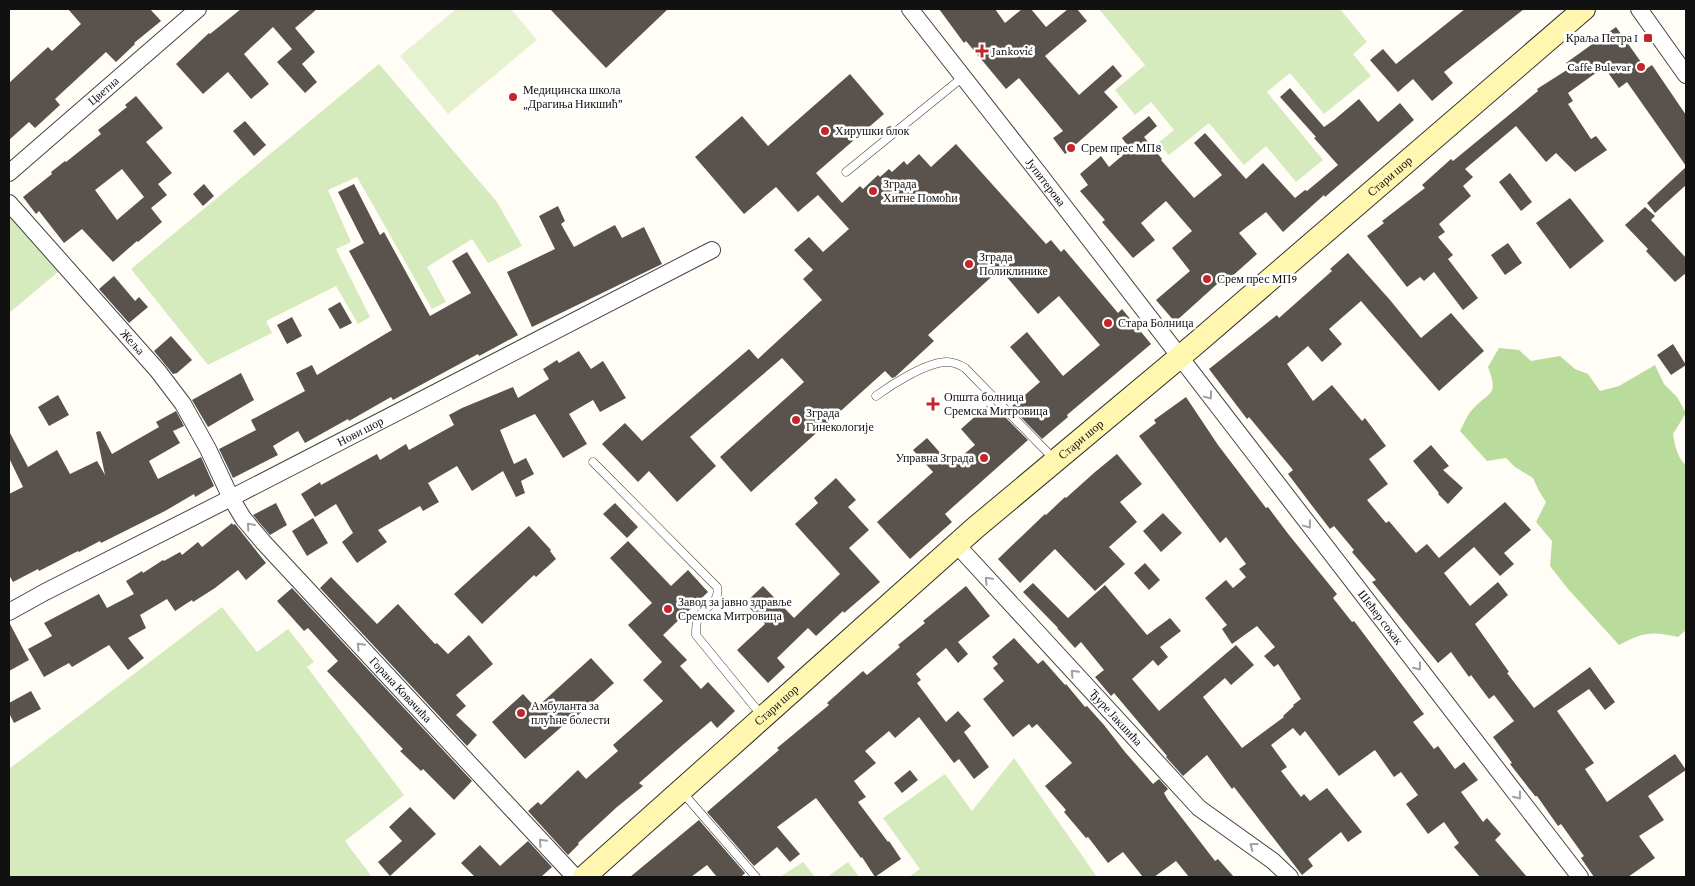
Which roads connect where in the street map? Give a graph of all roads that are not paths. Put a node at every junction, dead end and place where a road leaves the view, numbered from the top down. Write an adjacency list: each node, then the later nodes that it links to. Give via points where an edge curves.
1 (198, 9): 8 (street, Цветна)
2 (910, 9): 6 (street, Јупитерова)
3 (1584, 9): 11 (main road, Стари шор)
4 (1639, 9): 5 (street)
5 (1686, 75)
6 (963, 77): 7 (lane); 11 (street, Јупитерова)
7 (846, 172)
8 (9, 173)
9 (9, 203): 15 (street, Жеља, via 158,370 184,404)
10 (712, 250): 15 (street, Нови шор)
11 (1180, 357): 13 (main road, Стари шор); 24 (street, Шећер сокак, one-way to 24)
12 (876, 396): 13 (lane, via 938,363 956,363 965,368)
13 (1055, 460): 16 (main road, Стари шор)
14 (593, 462): 18 (lane, via 716,587 716,599 698,618 696,635)
15 (231, 498): 17 (street, Нови шор); 20 (street, Горана Ковачића, one-way to 15, via 264,543)
16 (956, 544): 18 (main road, Стари шор); 23 (street, Ђуре Јакшића, one-way to 16, via 1273,860 1199,808)
17 (9, 612)
18 (764, 717): 19 (main road, Стари шор)
19 (682, 791): 21 (main road, Стари шор); 22 (lane)
20 (575, 877)
21 (584, 877)
22 (756, 877)
23 (1290, 877)
24 (1580, 877)

